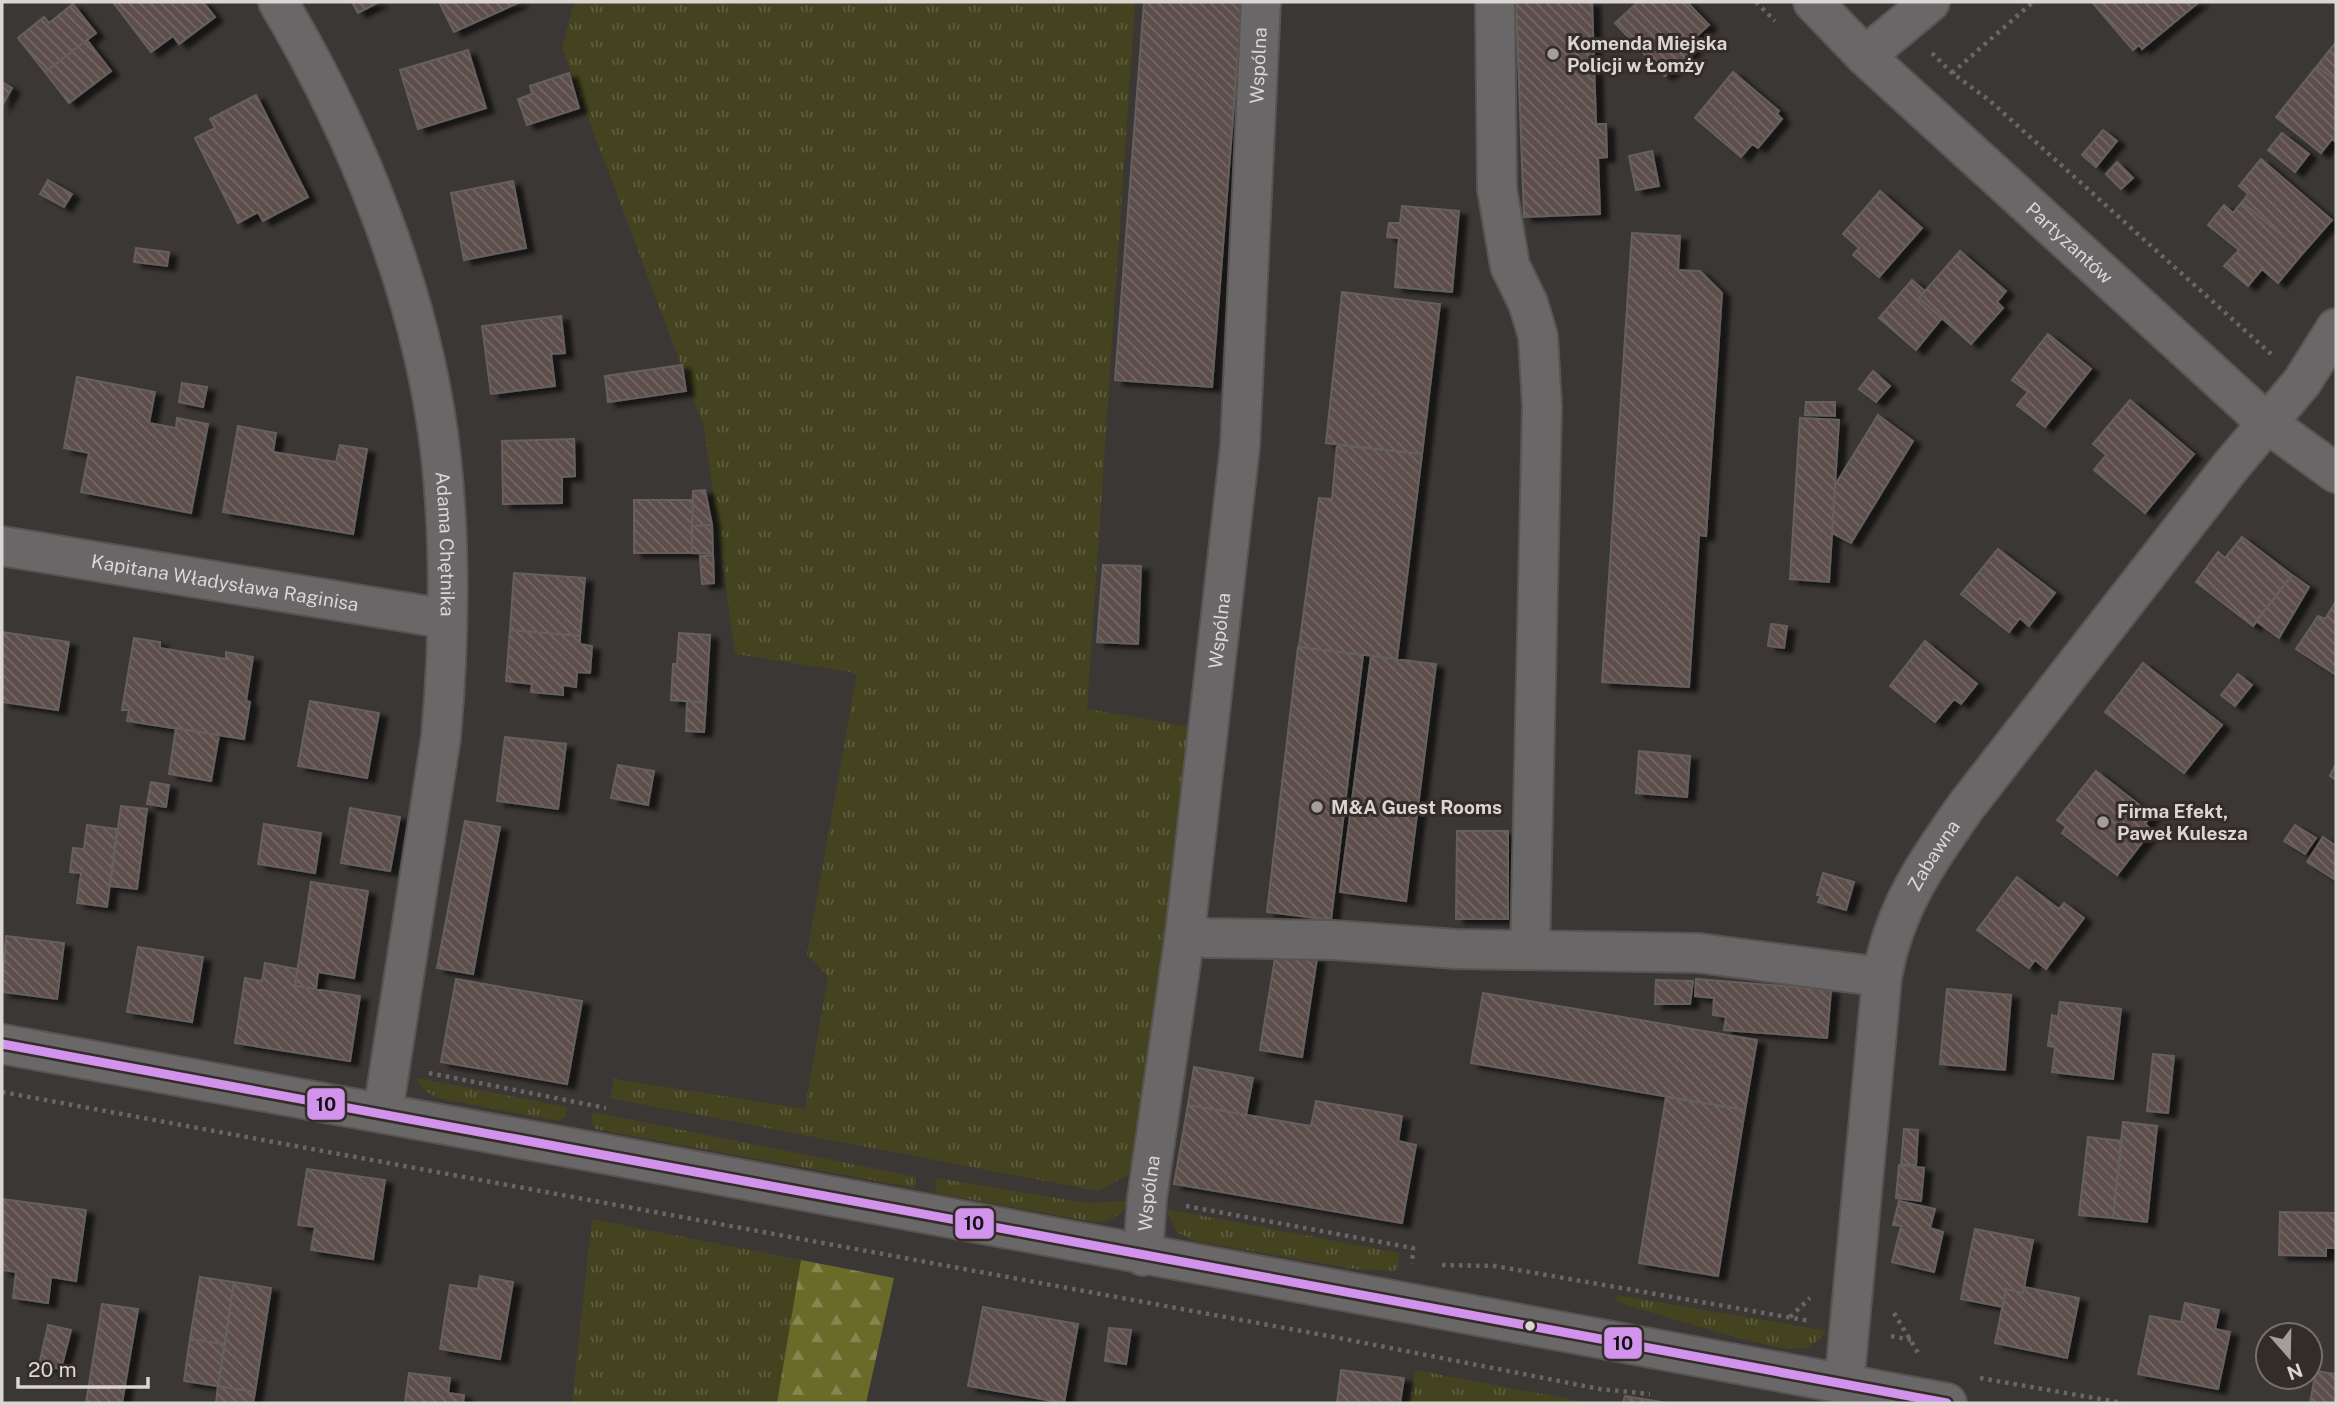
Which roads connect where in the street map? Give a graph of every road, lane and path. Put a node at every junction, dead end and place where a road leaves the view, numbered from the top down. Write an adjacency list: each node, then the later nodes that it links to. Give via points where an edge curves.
1 (278, 2): 14 (street, Adama Chętnika, via 304,45 362,170 415,318 441,456)
2 (1261, 2): 15 (street, Wspólna, via 1240,446)
3 (1495, 2): 16 (street, via 1497,189 1510,266 1538,336 1542,406)
4 (1813, 2): 7 (street, Partyzantów)
5 (2033, 2): 8 (path)
6 (1916, 13): 7 (street); 8 (path)
7 (1865, 56): 11 (street, Partyzantów)
8 (1952, 73): 10 (path, via 1989,100)
9 (2336, 328): 10 (street, Zabawna)
10 (2302, 382): 11 (street, Zabawna)
11 (2267, 423): 12 (street, Partyzantów); 17 (street, Zabawna, via 1938,845 1899,915)
12 (2336, 472)
13 (2, 546): 14 (street, Kapitana Władysława Raginisa)
14 (447, 619): 20 (street, Adama Chętnika, via 442,737)
15 (1185, 934): 16 (street); 21 (street, Wspólna)
16 (1530, 950): 17 (street, via 1699,953)
17 (1882, 976): 25 (street, Zabawna)
18 (2, 1044): 20 (street)
19 (2, 1092): 29 (path, via 1600,1389)
20 (383, 1112): 22 (street)
21 (1147, 1198): 22 (street, Wspólna); 23 (path, via 1413,1248 1412,1264)
22 (1143, 1256): 28 (street)
23 (1425, 1264)
24 (1439, 1265): 25 (path, via 1494,1266)
25 (1850, 1329): 26 (path); 28 (street, Zabawna)
26 (1910, 1340)
27 (1980, 1378): 31 (path)
28 (1844, 1386): 30 (street)
29 (1654, 1394)
30 (1947, 1403)
31 (2123, 1403)

